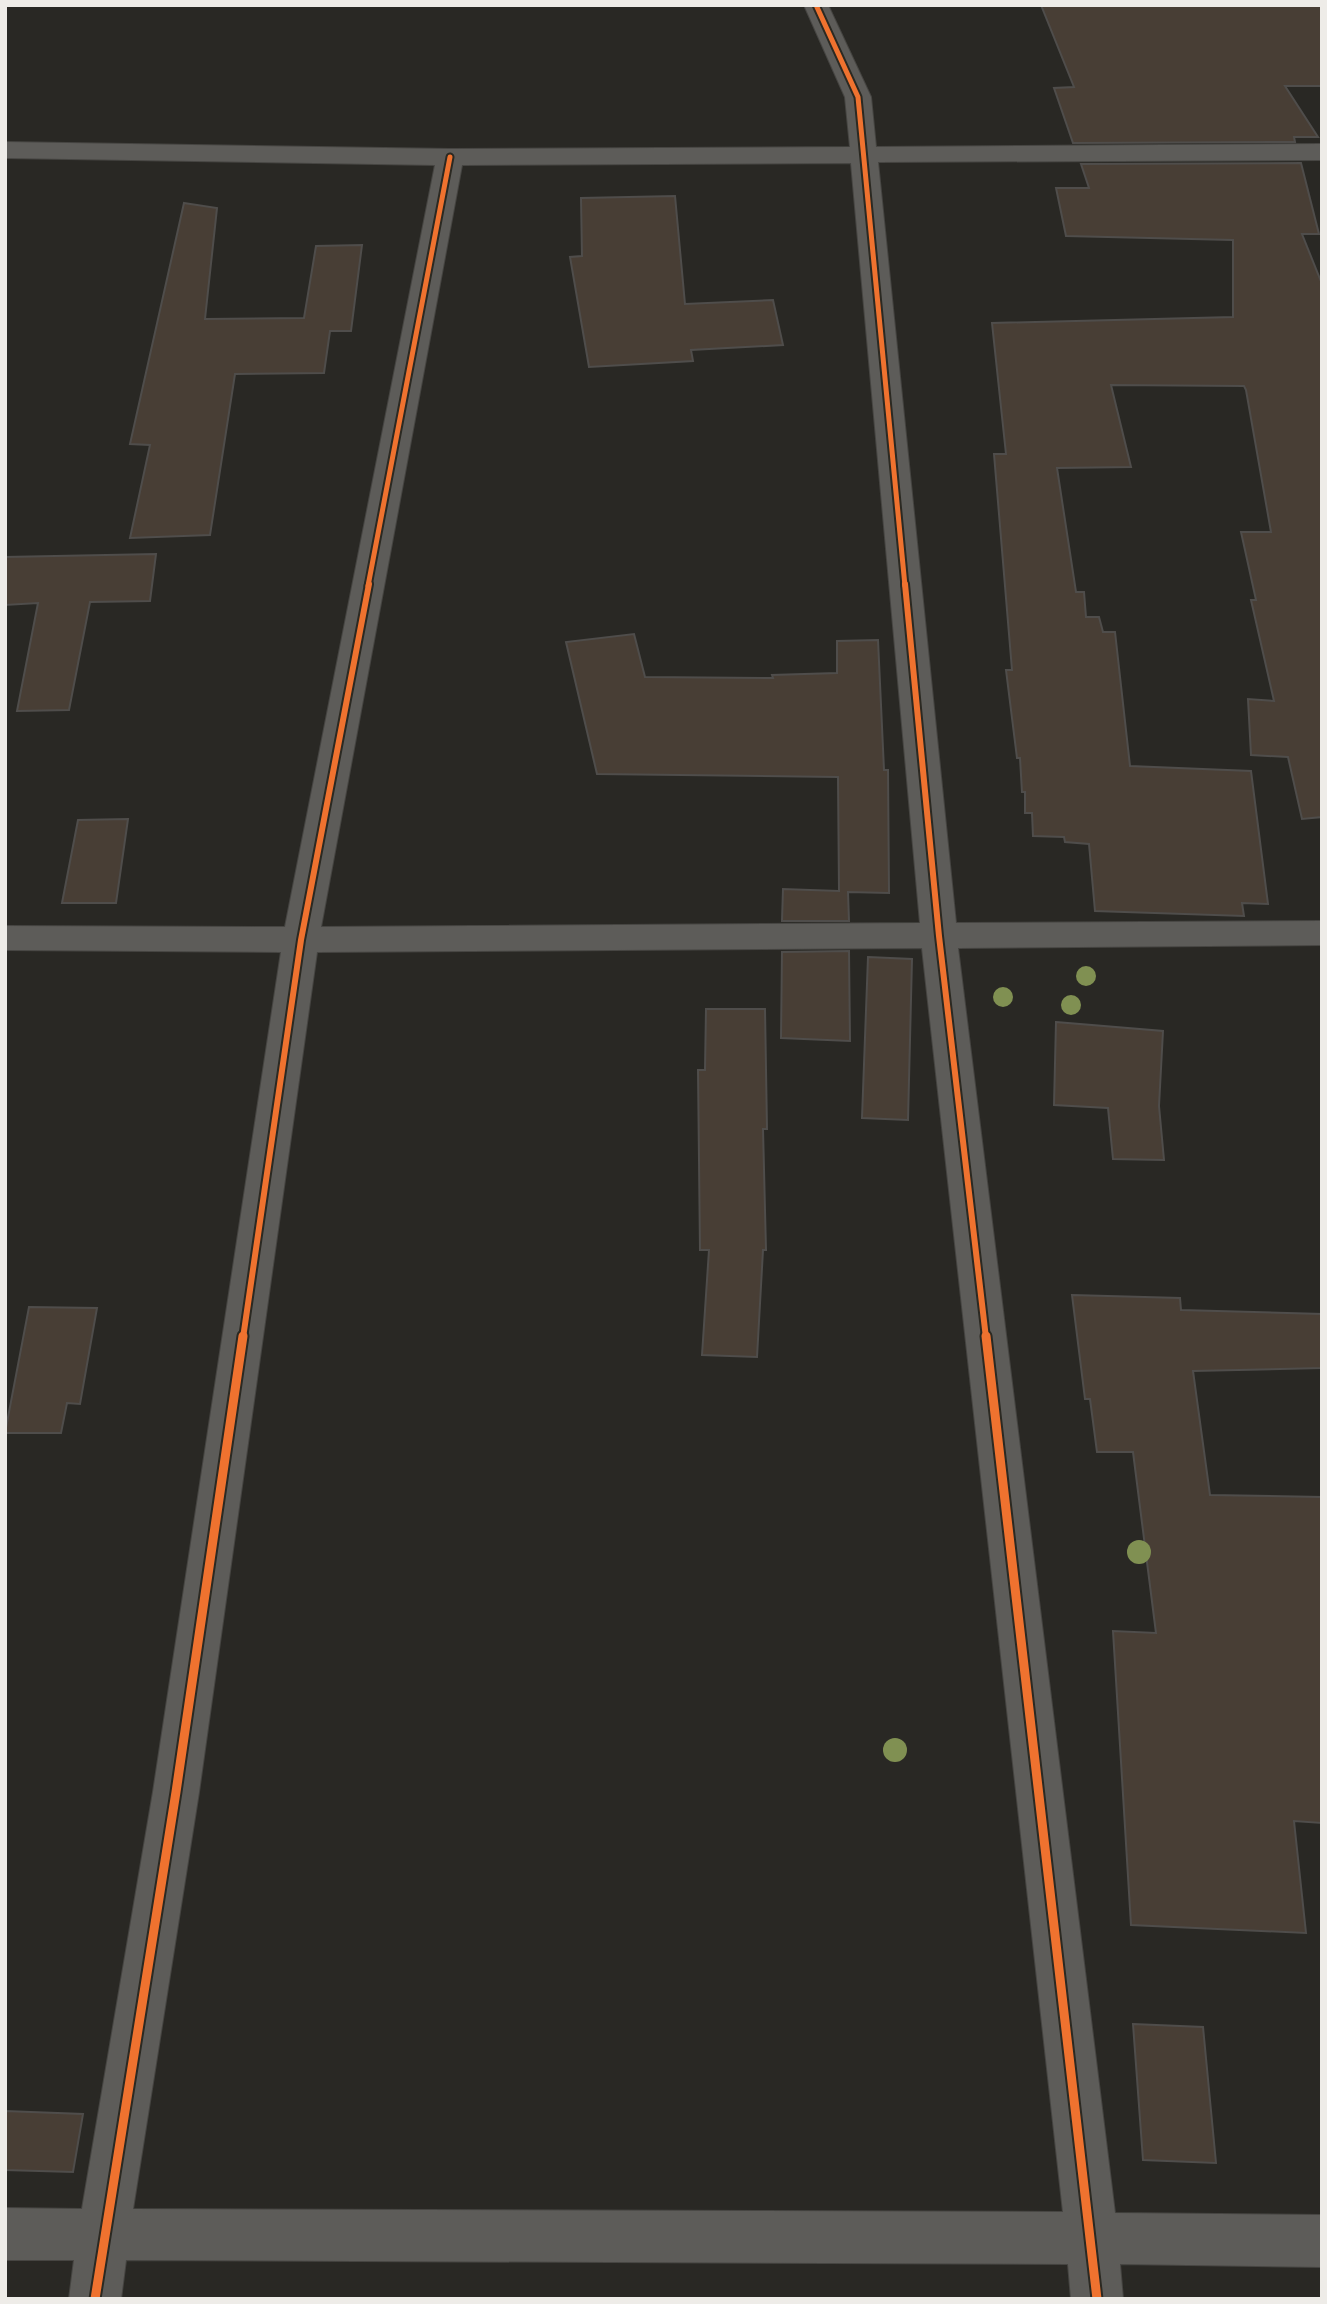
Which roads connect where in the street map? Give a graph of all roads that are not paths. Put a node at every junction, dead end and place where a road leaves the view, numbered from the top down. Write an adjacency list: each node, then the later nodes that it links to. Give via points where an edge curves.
1 (816, 5): 4 (street, via 858,97)
2 (5, 150): 5 (street)
3 (1322, 152): 4 (street)
4 (864, 155): 5 (street); 7 (street)
5 (450, 157): 9 (street)
6 (1322, 933): 7 (street)
7 (939, 936): 9 (street); 12 (street)
8 (5, 938): 9 (street)
9 (301, 940): 11 (street, via 176,1792)
10 (5, 2235): 11 (street)
11 (103, 2236): 12 (street); 14 (street)
12 (1092, 2238): 13 (street); 15 (street)
13 (1322, 2241)
14 (95, 2299)
15 (1097, 2299)

